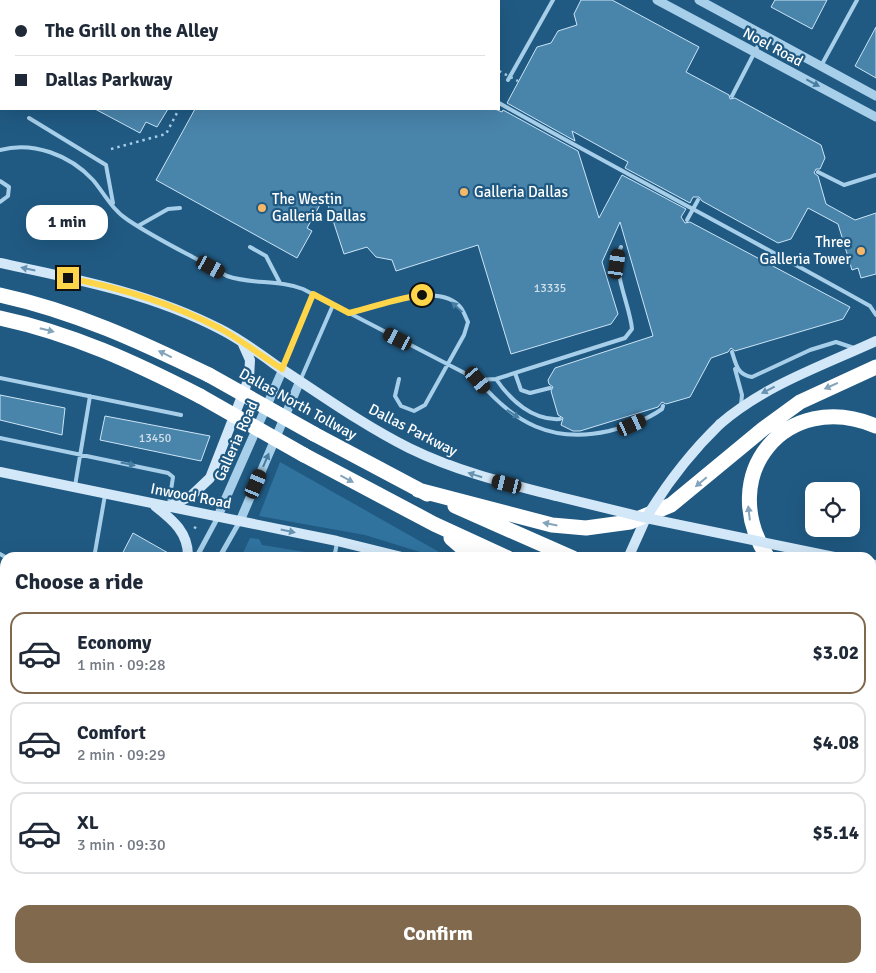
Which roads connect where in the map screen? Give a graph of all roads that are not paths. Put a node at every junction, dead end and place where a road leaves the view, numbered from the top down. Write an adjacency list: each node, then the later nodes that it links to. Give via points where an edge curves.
1 (553, 0): 8 (lane)
2 (657, 0): 6 (street, Noel Road)
3 (699, 0): 5 (street, Noel Road)
4 (857, 0): 7 (lane)
5 (764, 35): 6 (lane); 7 (street, Noel Road)
6 (754, 52): 9 (lane); 12 (street, Noel Road, one-way to 12)
7 (821, 66): 10 (street, Noel Road)
8 (508, 80)
9 (732, 96)
10 (876, 96)
11 (500, 104): 32 (lane, via 651,190 798,265 870,306)
12 (876, 117)
13 (29, 118): 20 (lane, via 106,165)
14 (0, 150): 20 (lane, via 28,147 55,153 91,179)
15 (818, 172): 16 (lane, via 844,186)
16 (876, 175)
17 (0, 181): 19 (lane, via 8,188 8,196)
18 (698, 200): 22 (lane, bridge)
19 (0, 202)
20 (114, 206): 23 (lane)
21 (180, 208): 23 (lane, via 168,209)
22 (687, 220)
23 (138, 226): 27 (lane, via 228,276 243,282)
24 (250, 246): 27 (lane, via 266,256)
25 (621, 247): 40 (lane, via 617,264 632,328 625,338)
26 (0, 263): 35 (main road, Dallas Parkway, one-way to 26, via 146,297)
27 (280, 283): 28 (lane)
28 (313, 294): 30 (lane); 39 (lane, Galleria Road)
29 (0, 295): 59 (highway, Dallas North Tollway, one-way to 29, bridge, via 209,375 151,347 68,313)
30 (333, 305): 31 (lane); 45 (lane)
31 (349, 313): 37 (lane); 37 (lane, one-way to 31, via 468,322 460,307 448,299 422,295 397,298)
32 (876, 315)
33 (0, 318): 66 (highway, one-way to 66, bridge, via 59,333 143,367)
34 (876, 341): 36 (main road)
35 (242, 342): 39 (main road, Dallas Parkway); 62 (main road, via 250,360 248,378 210,478 191,496)
36 (858, 349): 49 (main road, one-way to 49, via 764,392); 49 (lane, via 836,342 810,350 752,377 738,371 731,352 742,395)
37 (448, 364): 42 (lane, via 425,406 414,411 401,406 395,396); 44 (lane)
38 (876, 367): 59 (highway, one-way to 59, via 800,402 671,505 630,522 586,528 552,525)
39 (282, 369): 45 (main road, Dallas Parkway); 63 (street, Galleria Road)
40 (515, 373): 43 (lane); 46 (lane, via 521,390 530,393)
41 (0, 378): 47 (lane)
42 (399, 379)
43 (496, 379): 44 (lane); 51 (lane, via 505,392 538,417)
44 (478, 380): 54 (lane, one-way to 54, via 515,416 531,425)
45 (300, 381): 64 (main road, Dallas Parkway, one-way to 45, bridge, via 492,480 449,466 368,425); 65 (street, one-way to 45)
46 (550, 388)
47 (90, 396): 50 (lane); 56 (lane)
48 (662, 406): 54 (lane, via 654,415 632,425 588,436)
49 (741, 406): 64 (main road, bridge, via 692,451)
50 (182, 415)
51 (560, 420)
52 (876, 426): 78 (highway, one-way to 52, via 751,523 748,506 753,470 762,454 788,430 805,421 841,416)
53 (569, 429): 54 (lane)
54 (566, 436)
55 (0, 438): 56 (lane)
56 (80, 455): 58 (lane); 62 (lane, one-way to 62, via 168,473 174,483)
57 (0, 472): 58 (main road, Inwood Road)
58 (74, 488): 60 (main road, Inwood Road)
59 (418, 490): 76 (highway, Dallas North Tollway)
60 (105, 495): 61 (main road, Inwood Road); 68 (lane)
61 (152, 504): 62 (main road, Inwood Road); 69 (main road, via 171,518 186,537)
62 (168, 507): 63 (main road, Inwood Road)
63 (218, 516): 65 (main road, Inwood Road); 70 (street)
64 (646, 518): 77 (main road); 79 (main road, Dallas Parkway, bridge)
65 (240, 521): 67 (main road, Inwood Road, one-way to 67); 71 (street)
66 (434, 524): 74 (highway); 75 (highway)
67 (337, 541): 72 (lane); 73 (main road, Inwood Road)
68 (95, 552)
69 (187, 552)
70 (199, 552)
71 (222, 552)
72 (335, 552)
73 (382, 552)
74 (467, 552)
75 (495, 552)
76 (559, 552)
77 (631, 552)
78 (764, 552)
79 (810, 552)

